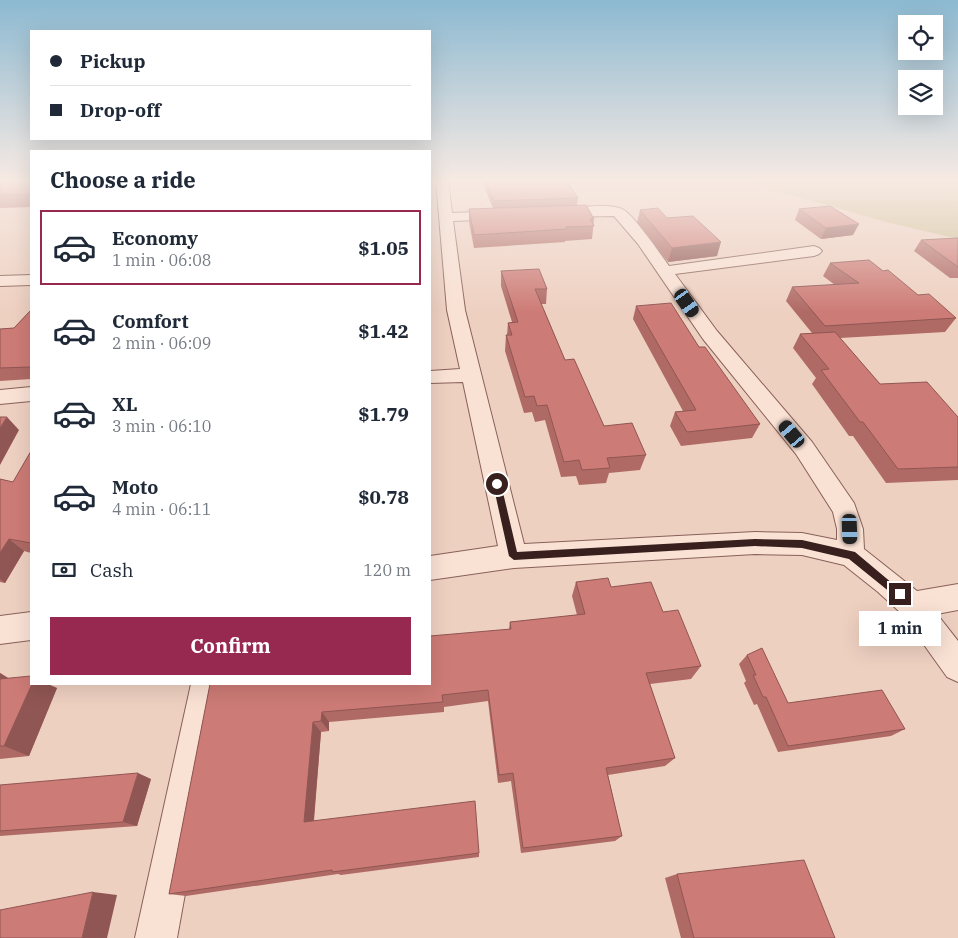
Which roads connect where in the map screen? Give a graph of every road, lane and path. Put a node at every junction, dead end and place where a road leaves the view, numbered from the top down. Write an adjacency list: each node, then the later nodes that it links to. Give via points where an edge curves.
1 (444, 225): 7 (street, via 456,310)
2 (629, 225): 4 (street)
3 (814, 251): 4 (street)
4 (664, 271): 11 (street, via 710,335 804,448 845,510)
5 (30, 280): 6 (street)
6 (0, 281)
7 (471, 375): 8 (street); 12 (street)
8 (431, 377)
9 (30, 394): 10 (street)
10 (0, 397)
11 (851, 555): 12 (street, via 802,544 755,543); 15 (street)
12 (514, 556): 13 (street)
13 (431, 568)
14 (958, 598): 15 (street)
15 (912, 605): 18 (street)
16 (30, 626): 17 (street)
17 (0, 630)
18 (958, 666)
19 (207, 685): 20 (street)
20 (156, 938)

